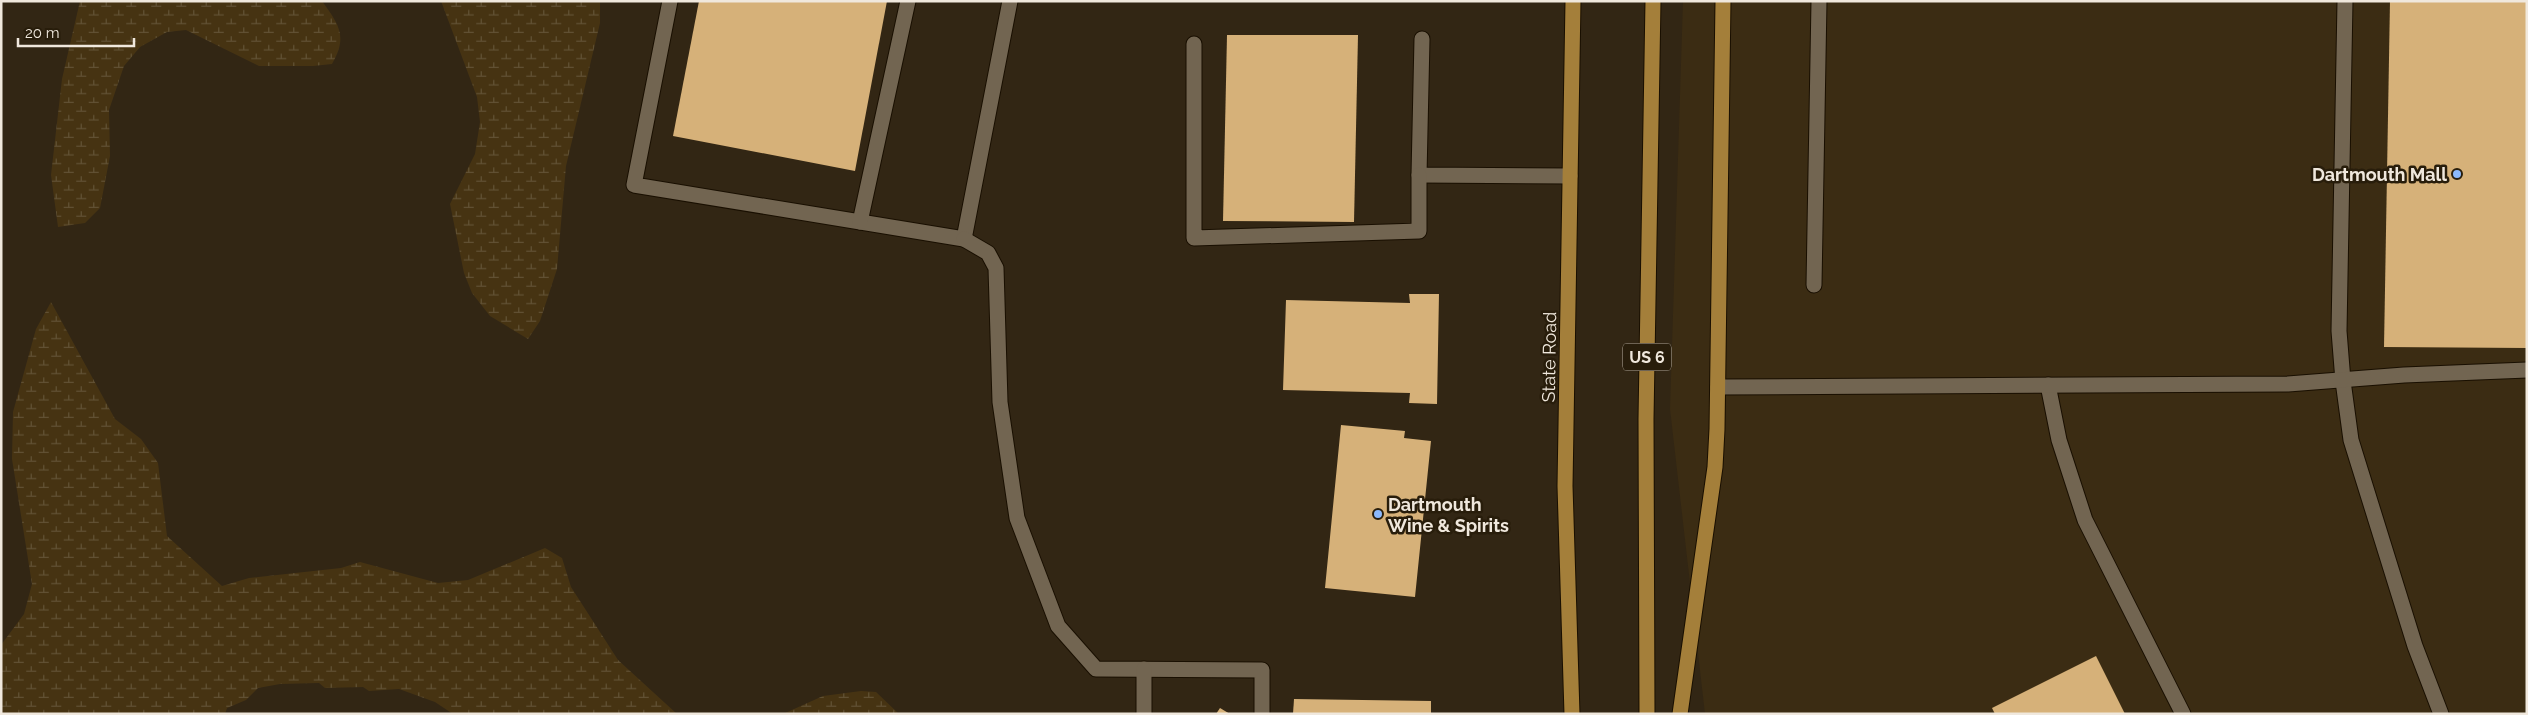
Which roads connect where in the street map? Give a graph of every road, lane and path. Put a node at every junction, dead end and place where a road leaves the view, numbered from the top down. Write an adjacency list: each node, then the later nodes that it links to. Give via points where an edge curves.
1 (670, 1): 13 (lane, via 634,184)
2 (908, 1): 13 (lane)
3 (1010, 1): 14 (lane)
4 (1573, 1): 12 (main road, State Road)
5 (1653, 1): 24 (main road, US 6, via 1646,419)
6 (1723, 1): 19 (main road)
7 (1819, 1): 15 (lane)
8 (2345, 1): 17 (lane, via 2339,331)
9 (1422, 38): 11 (lane)
10 (1194, 44): 11 (lane, via 1194,238 1419,231)
11 (1419, 176): 12 (lane)
12 (1570, 176): 23 (main road, State Road, via 1565,486)
13 (860, 222): 14 (lane)
14 (964, 238): 20 (lane, via 988,253 996,268 1000,402 1017,518 1058,626 1096,668)
15 (1814, 285)
16 (2527, 370): 17 (lane)
17 (2343, 381): 18 (lane); 27 (lane, via 2351,440 2366,492 2414,646)
18 (2048, 385): 19 (lane); 26 (lane, via 2059,440 2085,520)
19 (1718, 387): 25 (main road, via 1715,467)
20 (1144, 669): 21 (lane); 22 (lane, via 1262,670)
21 (1144, 714)
22 (1262, 714)
23 (1572, 714)
24 (1647, 714)
25 (1680, 714)
26 (2183, 714)
27 (2441, 714)

